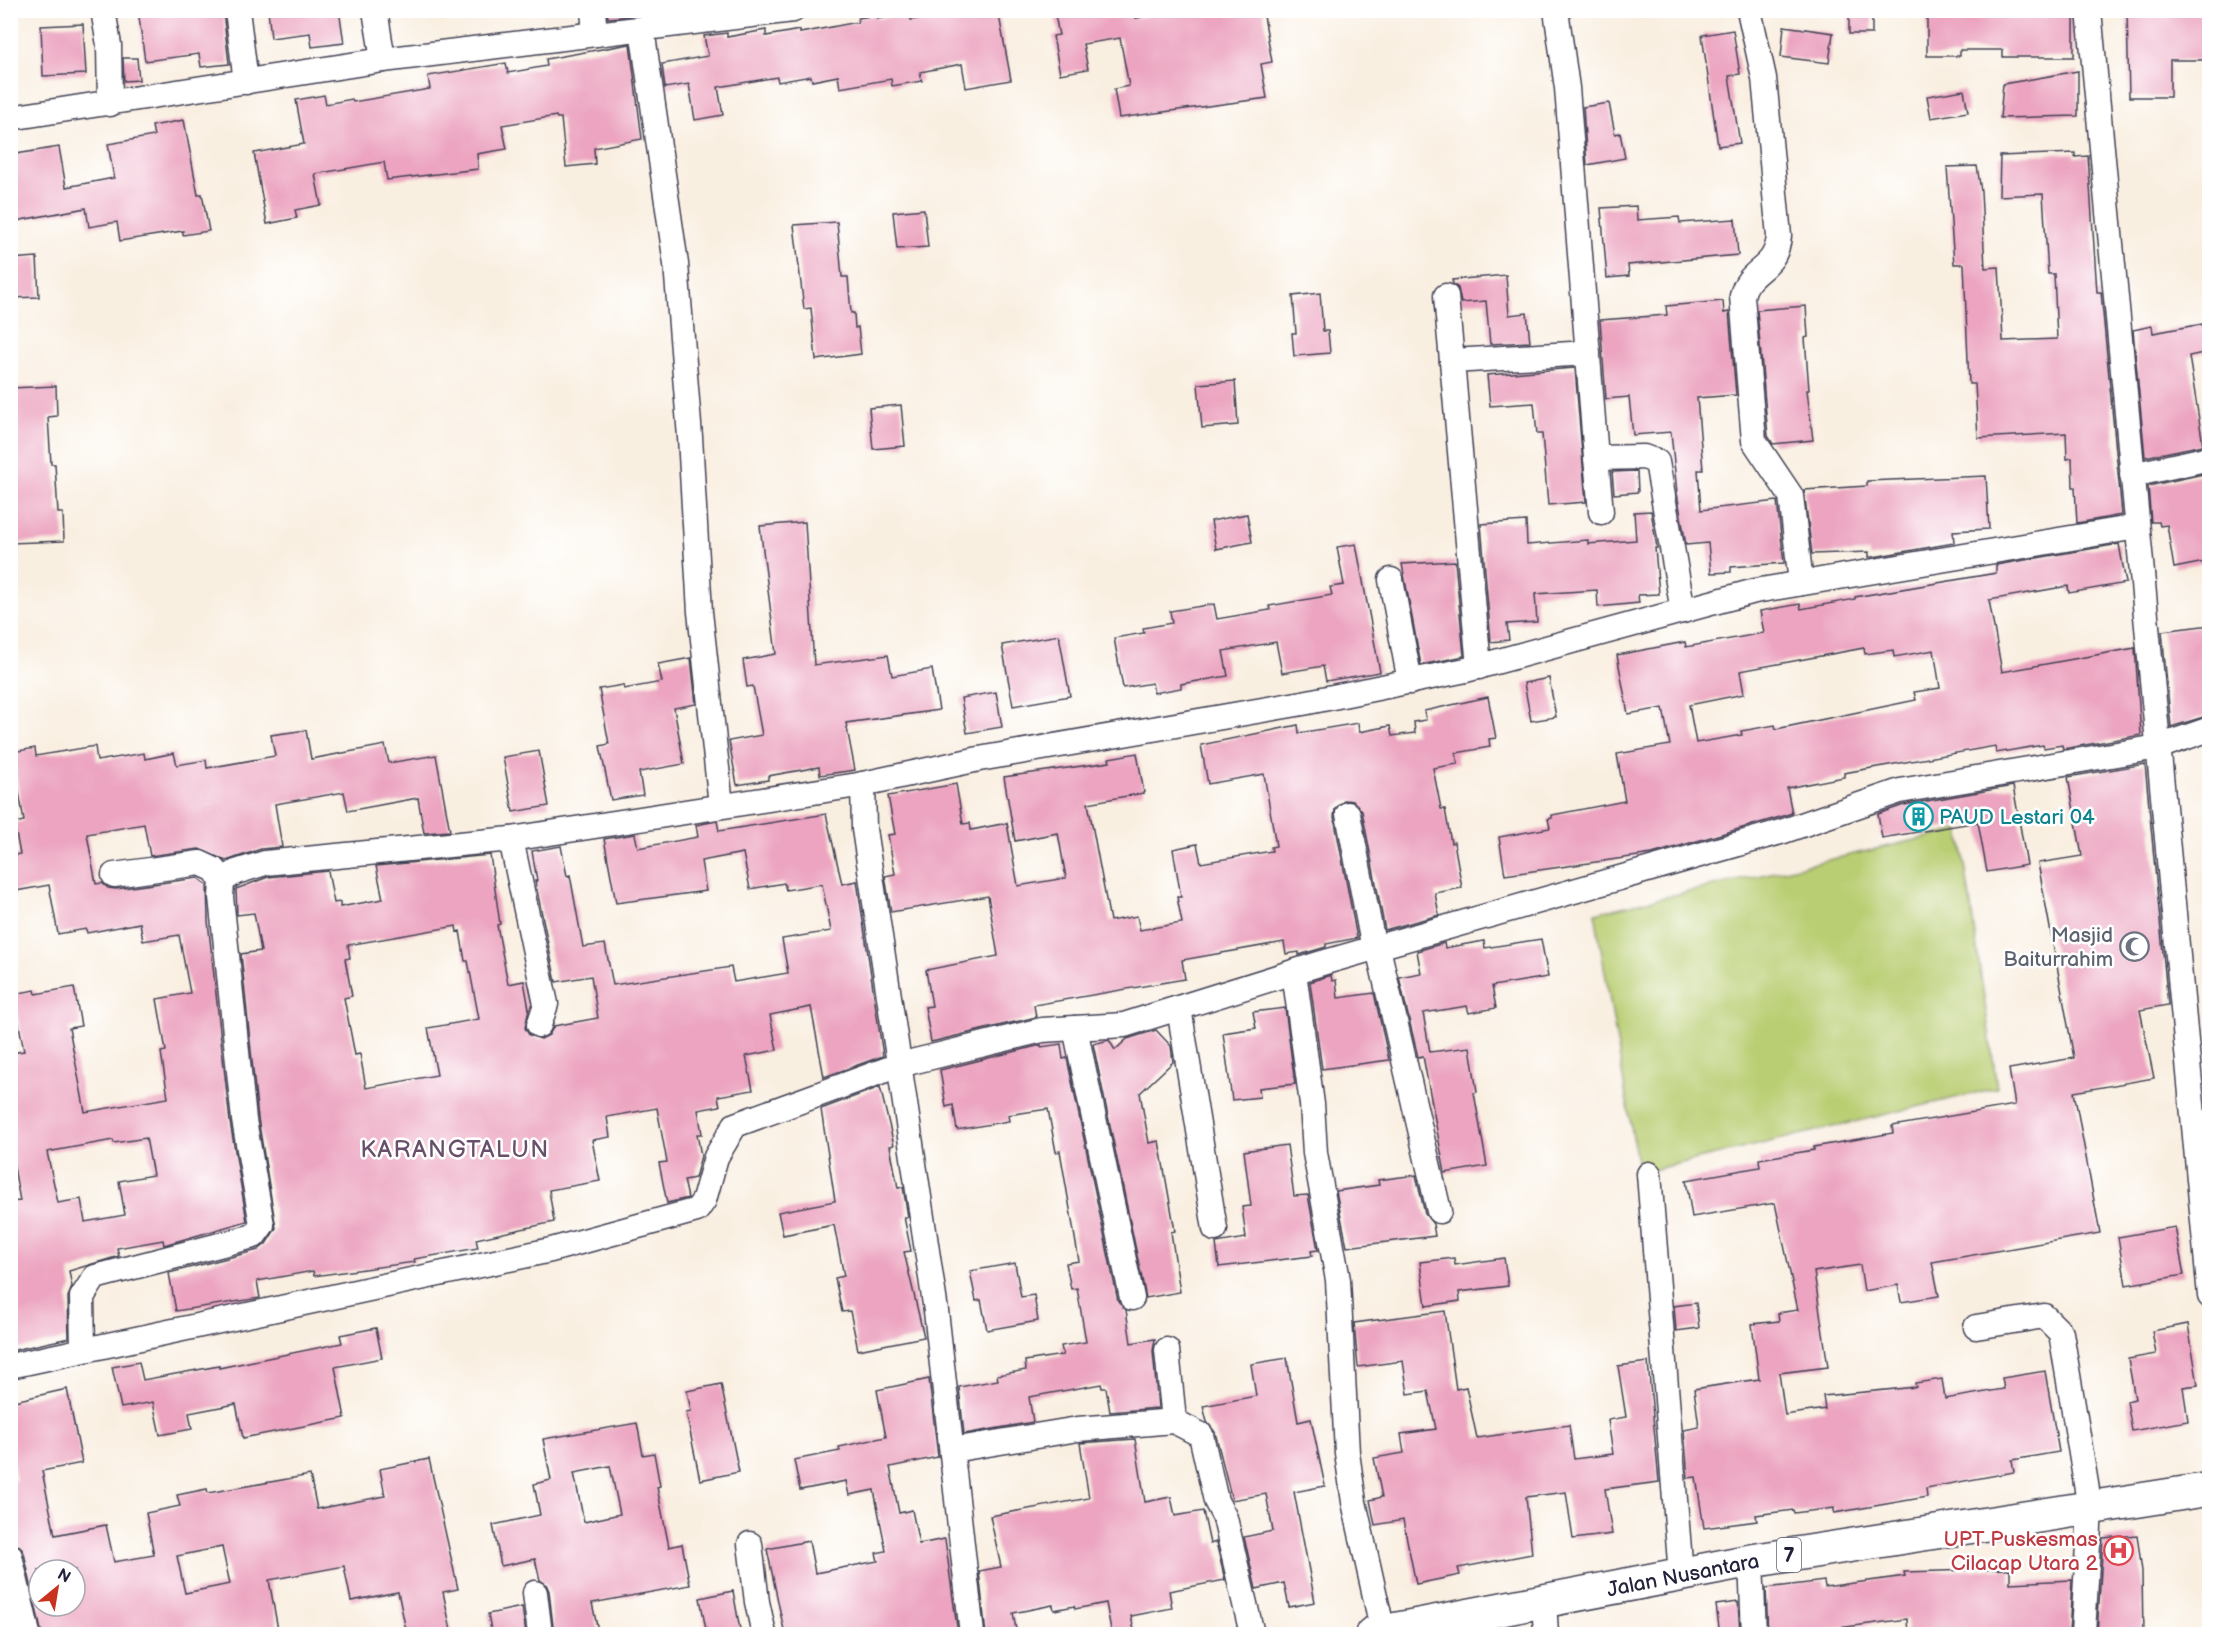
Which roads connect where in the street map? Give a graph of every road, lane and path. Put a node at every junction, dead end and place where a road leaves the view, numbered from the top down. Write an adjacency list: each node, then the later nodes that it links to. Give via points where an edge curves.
1 (103, 10): 14 (street, via 109,45)
2 (237, 10): 13 (street)
3 (375, 10): 12 (street)
4 (593, 10): 11 (street)
5 (793, 10): 9 (street)
6 (1556, 10): 17 (street, via 1568,88)
7 (1749, 10): 25 (street, via 1764,78 1779,236 1774,258 1748,281 1742,296 1754,441 1791,496)
8 (2089, 10): 21 (street)
9 (705, 16): 10 (street)
10 (642, 29): 11 (street); 32 (street, via 676,264 700,612)
11 (595, 34): 12 (street)
12 (383, 60): 13 (street)
13 (246, 82): 14 (street)
14 (110, 104): 15 (street)
15 (10, 118)
16 (1446, 296): 18 (street)
17 (1588, 353): 18 (street); 19 (street)
18 (1452, 361): 27 (street)
19 (1596, 458): 22 (street); 26 (street, via 1644,457 1657,462)
20 (2210, 459): 21 (street)
21 (2132, 475): 23 (street)
22 (1601, 512)
23 (2137, 527): 25 (street); 30 (street)
24 (1391, 580): 28 (street)
25 (1801, 583): 26 (street)
26 (1683, 611): 27 (street)
27 (1479, 667): 28 (street)
28 (1410, 682): 31 (street, via 979,759)
29 (2210, 729): 30 (street)
30 (2158, 747): 37 (street, via 1899,791 1784,831); 46 (street)
31 (863, 784): 32 (street); 42 (street, via 864,829)
32 (721, 805): 34 (street)
33 (1348, 814): 37 (street)
34 (511, 839): 36 (street, via 265,863 236,872); 40 (street, via 546,1004)
35 (114, 874): 36 (street, via 200,863 215,870)
36 (222, 882): 49 (street, via 243,1120 262,1224 254,1236 95,1276 82,1297)
37 (1376, 948): 38 (street); 44 (street)
38 (1294, 972): 39 (street); 62 (street, via 1315,1153 1338,1280 1347,1454)
39 (1179, 1008): 41 (street, via 1124,1025); 45 (street)
40 (539, 1025)
41 (1075, 1029): 42 (street, via 1042,1030); 47 (street)
42 (899, 1065): 49 (street, via 735,1125 716,1157 704,1200 697,1210 551,1250); 53 (street, via 936,1311)
43 (1649, 1174): 59 (street)
44 (1439, 1211)
45 (1215, 1229)
46 (2210, 1296)
47 (1132, 1298)
48 (1976, 1327): 55 (street, via 2044,1316 2061,1333)
49 (83, 1349): 51 (street)
50 (1167, 1350): 52 (street)
51 (10, 1366)
52 (1174, 1421): 53 (street, via 1078,1429); 67 (street, via 1196,1431 1204,1441)
53 (952, 1450): 66 (street)
54 (2210, 1489): 55 (highway, Jalan Nusantara / 7)
55 (2090, 1508): 58 (highway, Jalan Nusantara / 7); 70 (street)
56 (750, 1544): 65 (street)
57 (10, 1556): 63 (street)
58 (1751, 1561): 59 (highway, Jalan Nusantara / 7); 69 (street)
59 (1681, 1575): 61 (highway, Jalan Nusantara / 7)
60 (535, 1593): 64 (street)
61 (1544, 1601): 62 (highway, Jalan Nusantara / 7); 68 (street)
62 (1377, 1634)
63 (28, 1635)
64 (540, 1635)
65 (764, 1635)
66 (972, 1635)
67 (1252, 1635)
68 (1546, 1635)
69 (1754, 1635)
70 (2084, 1635)

